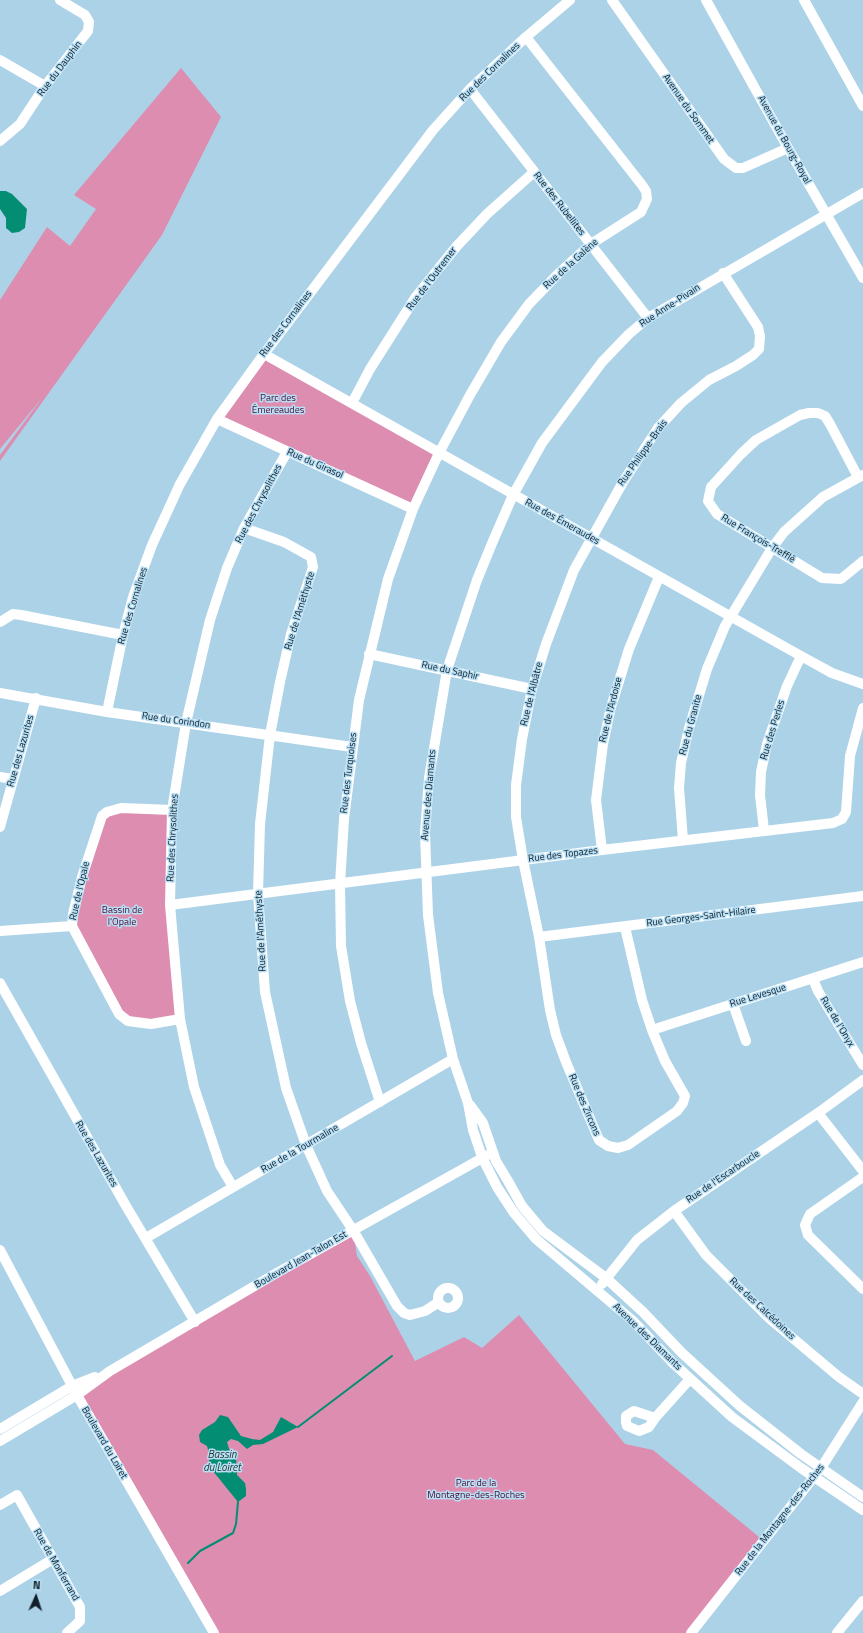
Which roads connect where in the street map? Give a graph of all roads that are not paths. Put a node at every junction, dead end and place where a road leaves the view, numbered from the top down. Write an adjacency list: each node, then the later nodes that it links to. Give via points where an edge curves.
1 (60, 0): 8 (street, Rue du Dauphin, via 85,15 90,26 86,35)
2 (570, 0): 6 (street, Rue des Cornalines)
3 (612, 0): 12 (street, Avenue du Sommet, via 724,159 736,168 743,168)
4 (706, 0): 12 (street, Avenue du Bourg-Royal)
5 (804, 0): 10 (street)
6 (526, 37): 9 (street, Rue des Cornalines); 16 (street, Rue de la Galène, via 646,192 647,198 641,212)
7 (0, 60): 8 (street)
8 (45, 86): 11 (street, Rue du Dauphin, via 20,124)
9 (470, 89): 13 (street, Rue des Rubellites); 20 (street, Rue des Cornalines, via 433,130)
10 (863, 106)
11 (0, 141)
12 (788, 148): 15 (street, Avenue du Bourg-Royal)
13 (534, 172): 16 (street, Rue des Rubellites); 21 (street, Rue de l'Outremer, via 487,214 456,247 416,298 370,369)
14 (863, 192): 15 (street, Rue Anne-Pivain)
15 (826, 214): 17 (street, Rue Anne-Pivain); 18 (street, Avenue du Bourg-Royal)
16 (591, 244): 19 (street, Rue des Rubellites); 24 (street, Rue de la Galène, via 529,304 501,342)
17 (723, 273): 19 (street, Rue Anne-Pivain); 29 (street, Rue Philippe-Brais, via 758,327 759,349 736,366 709,380 681,403 658,428 622,482)
18 (863, 278)
19 (648, 318): 26 (street, Rue Anne-Pivain, via 602,362 572,401 542,443)
20 (264, 354): 21 (street, Rue des Émeraudes); 22 (street, Rue des Cornalines)
21 (352, 403): 24 (street, Rue des Émeraudes)
22 (217, 419): 23 (street, Rue du Girasol); 35 (street, Rue des Cornalines, via 180,484 152,545 133,597)
23 (287, 452): 27 (street, Rue du Girasol); 28 (street, Rue des Chrysolithes)
24 (439, 453): 26 (street, Rue des Émeraudes); 27 (street, Rue des Turquoises)
25 (860, 476): 30 (street, Rue du Granite, via 823,497 784,532); 30 (street, Rue François-Trefflé, via 825,416 818,413 800,415 756,440 711,487 708,501 717,514)
26 (513, 495): 29 (street, Rue des Émeraudes); 38 (street, Avenue des Diamants, via 477,580)
27 (413, 509): 36 (street, Rue des Turquoises, via 388,579)
28 (244, 528): 45 (street, Rue des Chrysolithes, via 227,568 210,620); 46 (street, Rue de l'Améthyste, via 284,542 310,557 313,562 290,641)
29 (591, 538): 32 (street, Rue des Émeraudes); 40 (street, Rue de l'Albâtre, via 562,598)
30 (772, 548): 31 (street, Rue François-Trefflé, via 822,578 841,579); 33 (street, Rue du Granite)
31 (863, 561)
32 (659, 577): 33 (street, Rue des Émeraudes); 54 (street, Rue de l'Ardoise, via 626,656 603,744 596,800)
33 (732, 616): 37 (street, Rue des Émeraudes); 53 (street, Rue du Granite, via 725,626 707,669 686,742 679,788)
34 (0, 622): 35 (street, via 13,614)
35 (123, 635): 44 (street, Rue des Cornalines)
36 (369, 654): 38 (street, Rue du Saphir); 47 (street, Rue des Turquoises)
37 (801, 656): 39 (street, Rue des Émeraudes, via 832,673); 52 (street, Rue des Perles, via 787,686 767,744 761,772 760,795)
38 (447, 670): 40 (street, Rue du Saphir); 56 (street, Avenue des Diamants, via 429,778)
39 (863, 684)
40 (532, 689): 55 (street, Rue de l'Albâtre, via 516,785 516,817)
41 (0, 693): 42 (street, Rue du Corindon)
42 (36, 698): 44 (street, Rue du Corindon); 49 (street, Rue des Lazurites)
43 (863, 708): 52 (street, Rue des Topazes, via 850,756 847,804 842,818 833,823)
44 (108, 712): 45 (street, Rue du Corindon)
45 (186, 723): 46 (street, Rue du Corindon); 50 (street, Rue des Chrysolithes)
46 (270, 735): 47 (street, Rue du Corindon); 58 (street, Rue de l'Améthyste, via 260,824)
47 (352, 747): 57 (street, Rue des Turquoises)
48 (0, 777): 49 (street)
49 (13, 779): 51 (street, Rue des Lazurites)
50 (172, 810): 60 (street, Rue des Chrysolithes); 61 (street, Rue de l'Opale, via 121,808 102,816 82,877)
51 (0, 828)
52 (764, 830): 53 (street, Rue des Topazes)
53 (683, 840): 54 (street, Rue des Topazes)
54 (602, 850): 55 (street, Rue des Topazes)
55 (523, 860): 56 (street, Rue des Topazes); 64 (street, Rue des Zircons)
56 (425, 873): 57 (street, Rue des Topazes); 72 (street, Avenue des Diamants, via 438,993)
57 (340, 884): 58 (street, Rue des Topazes); 75 (street, Rue des Turquoises, via 341,946 350,1001)
58 (258, 894): 60 (street, Rue des Topazes); 78 (street, Rue de l'Améthyste, via 264,992 286,1088)
59 (863, 896): 62 (street, Rue Georges-Saint-Hilaire)
60 (170, 905): 69 (street, Rue des Chrysolithes)
61 (72, 926): 63 (street); 69 (street, Rue de l'Opale, via 119,1014 128,1021 151,1024)
62 (625, 927): 64 (street, Rue Georges-Saint-Hilaire); 70 (street, Rue des Zircons, via 642,1000)
63 (0, 931)
64 (539, 937): 70 (street, Rue des Zircons, via 556,1035 599,1140 608,1146 618,1148 628,1145 677,1111 683,1103 685,1096 665,1061)
65 (863, 962): 66 (street, Rue Levesque)
66 (813, 979): 68 (street, Rue Levesque); 73 (street, Rue de l'Onyx, via 818,992)
67 (0, 984): 86 (street, Rue des Lazurites)
68 (733, 1004): 70 (street, Rue Levesque); 71 (street)
69 (180, 1019): 83 (street, Rue des Chrysolithes, via 194,1086 220,1165)
70 (652, 1030)
71 (746, 1041)
72 (453, 1059): 75 (street, Rue de la Tourmaline); 76 (street, Avenue des Diamants)
73 (863, 1065)
74 (863, 1080): 77 (street, Rue de l'Escarboucle)
75 (380, 1102): 78 (street, Rue de la Tourmaline)
76 (468, 1103): 79 (street, Avenue des Diamants, via 483,1123); 80 (street, Avenue des Diamants)
77 (818, 1113): 81 (street); 84 (street, Rue de l'Escarboucle)
78 (306, 1145): 83 (street, Rue de la Tourmaline); 85 (street, Rue de l'Améthyste, via 327,1191)
79 (492, 1152): 80 (street, Boulevard Jean-Talon Est); 88 (street, Avenue des Diamants, via 522,1206 543,1231)
80 (482, 1157): 85 (street, Boulevard Jean-Talon Est); 90 (street, Avenue des Diamants, via 502,1193 536,1239)
81 (863, 1171)
82 (863, 1177): 89 (street, via 810,1214 805,1225 808,1235)
83 (233, 1187): 86 (street, Rue de la Tourmaline)
84 (674, 1211): 88 (street, Rue de l'Escarboucle, via 637,1240); 95 (street, Rue des Calcédoines, via 706,1255 770,1319)
85 (353, 1230): 91 (street, Rue de l'Améthyste, via 397,1306 404,1313 418,1314); 92 (street, Boulevard Jean-Talon Est)
86 (146, 1238): 92 (street, Rue des Lazurites)
87 (0, 1250): 94 (street, Boulevard du Loiret)
88 (606, 1278): 90 (street, Rue de l'Escarboucle); 100 (street, Avenue des Diamants, via 734,1401)
89 (863, 1289)
90 (597, 1290): 93 (street, Avenue des Diamants, via 633,1320)
91 (439, 1302)
92 (195, 1322): 94 (street, Boulevard Jean-Talon Est)
93 (690, 1379): 97 (street); 101 (street, Avenue des Diamants, via 732,1417)
94 (75, 1391): 98 (street, Boulevard Jean-Talon Est); 99 (street, Boulevard Jean-Talon Est); 109 (street, Boulevard du Loiret)
95 (863, 1394)
96 (863, 1402): 100 (street, Rue de la Montagne-des-Roches)
97 (655, 1418)
98 (0, 1429)
99 (0, 1441)
100 (821, 1468): 101 (street, Rue de la Montagne-des-Roches); 102 (street, Avenue des Diamants)
101 (814, 1477): 104 (street, Avenue des Diamants); 110 (street, Rue de la Montagne-des-Roches)
102 (863, 1498)
103 (0, 1505): 105 (street, Rue de Monferrand, via 17,1495)
104 (863, 1510)
105 (53, 1559): 106 (street); 108 (street, Rue de Monferrand, via 80,1607 77,1625)
106 (0, 1591)
107 (863, 1601): 111 (street)
108 (67, 1633)
109 (214, 1633)
110 (691, 1633)
111 (837, 1633)

